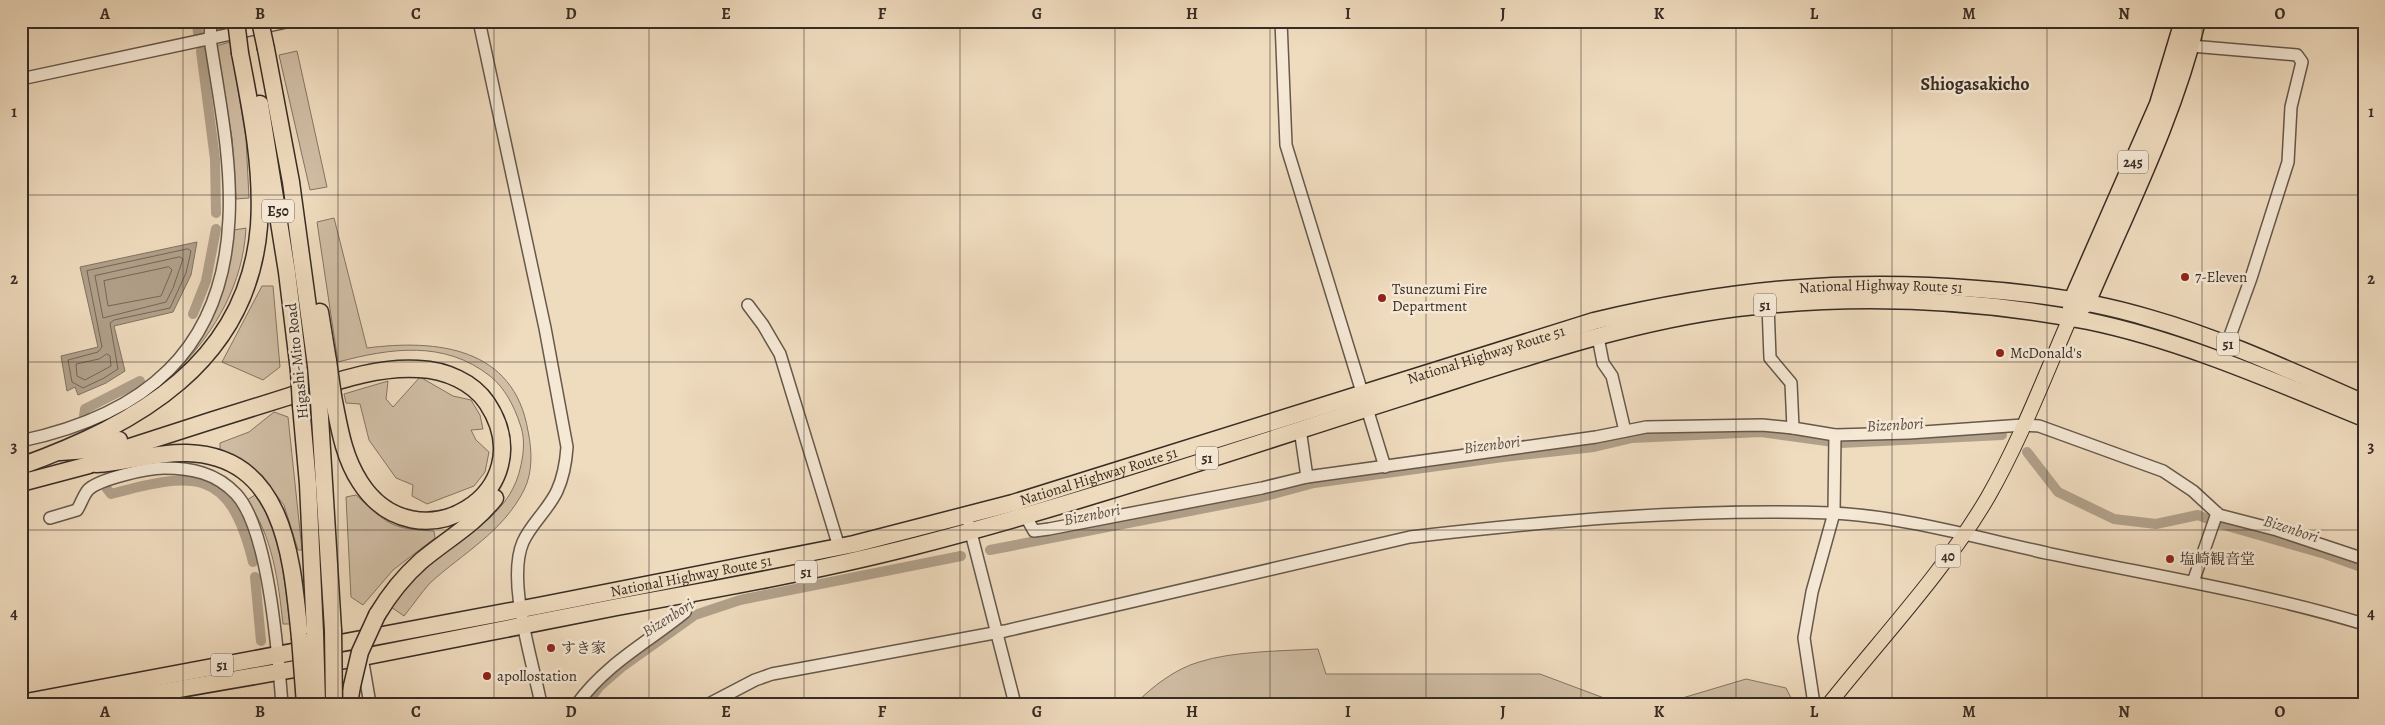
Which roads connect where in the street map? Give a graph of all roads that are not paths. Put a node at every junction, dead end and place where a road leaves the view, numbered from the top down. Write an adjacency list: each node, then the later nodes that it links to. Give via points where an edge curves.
1 (211, 21): 11 (street)
2 (236, 21): 13 (highway, bridge)
3 (243, 21): 13 (highway, Higashi-Mito Road / E50)
4 (260, 21): 21 (highway, bridge, via 284,141 297,180)
5 (291, 21): 10 (street)
6 (479, 21): 47 (street, via 545,328 567,447 556,492 522,544 517,584)
7 (1281, 21): 22 (street, via 1286,145)
8 (2183, 21): 15 (highway, 245, via 2158,104)
9 (2197, 21): 12 (highway, 245)
10 (277, 23): 11 (street)
11 (210, 39): 14 (street); 29 (street, via 226,151 229,219 218,285 202,324 168,371 131,401 57,433)
12 (2191, 46): 15 (highway, 245, via 2155,150); 20 (street, via 2297,55 2302,62 2291,107 2288,162)
13 (245, 52): 31 (highway, via 260,196 256,248 243,294 210,352 176,387 133,416); 50 (highway, Higashi-Mito Road / E50, bridge, via 268,144 299,371 308,484)
14 (21, 79)
15 (2080, 301): 18 (highway, 245); 20 (highway, National Highway Route 51 / 51, via 2149,318); 22 (highway, National Highway Route 51 / 51, via 1998,290 1906,284 1815,285 1732,293 1594,320)
16 (748, 305): 43 (street, via 780,354)
17 (1768, 305): 18 (highway, National Highway Route 51 / 51, via 1904,300 1992,307); 19 (highway, National Highway Route 51 / 51, via 1688,316); 26 (street, via 1770,358 1790,383)
18 (2070, 318): 24 (highway, National Highway Route 51 / 51, via 2145,334 2230,362); 25 (main road, 40)
19 (1598, 337): 22 (highway, National Highway Route 51 / 51); 28 (street, via 1603,363 1612,376)
20 (2227, 344): 23 (highway, National Highway Route 51 / 51)
21 (326, 398): 32 (highway, via 353,470 369,494 389,511 424,521 451,518 475,504 492,486 502,451 496,417 483,397 464,381 442,372 420,369 393,369 341,380 114,452); 59 (highway, Higashi-Mito Road, bridge)
22 (1366, 400): 27 (highway, National Highway Route 51 / 51); 34 (street); 41 (highway, National Highway Route 51 / 51)
23 (2364, 403)
24 (2364, 418)
25 (2023, 425): 30 (street); 38 (street, via 2039,426 2163,471 2193,491); 42 (main road, 40, via 1988,496)
26 (1793, 428): 28 (street, via 1742,424 1646,427); 30 (street)
27 (1300, 429): 35 (street); 39 (highway, National Highway Route 51 / 51)
28 (1625, 431): 34 (street)
29 (21, 441)
30 (1835, 441): 37 (street)
31 (60, 452): 33 (highway); 60 (highway, bridge, via 88,450 287,387 383,361 411,357 451,365 467,372 492,391 511,432 512,454 501,491 480,516 394,588 360,652)
32 (89, 465): 36 (highway); 50 (highway, via 154,455 195,453 229,463 247,475 270,501 283,530)
33 (21, 466)
34 (1385, 467): 35 (street)
35 (1307, 477): 39 (street, via 1048,529 1034,530)
36 (21, 484)
37 (1834, 513): 42 (street, via 1888,519); 49 (street, via 1709,512 1410,537); 66 (street, via 1805,626)
38 (2217, 513): 44 (street); 45 (street)
39 (1025, 515): 41 (highway, National Highway Route 51 / 51)
40 (50, 518): 51 (street, via 77,510 87,491 95,484 133,473 179,468 211,475 236,494 250,517 261,549)
41 (969, 524): 43 (highway, National Highway Route 51 / 51); 46 (highway, National Highway Route 51 / 51, via 798,574); 49 (street)
42 (1963, 535): 45 (street); 67 (main road, 40)
43 (839, 547): 47 (highway, National Highway Route 51 / 51)
44 (2364, 559)
45 (2193, 582): 48 (street)
46 (687, 594): 47 (highway, National Highway Route 51 / 51); 63 (street, via 685,612 617,661)
47 (523, 617): 51 (highway, National Highway Route 51 / 51); 52 (highway, National Highway Route 51 / 51); 62 (street)
48 (2364, 624)
49 (996, 632): 64 (street, via 772,674); 65 (street)
50 (308, 635): 57 (highway, bridge); 58 (highway, Higashi-Mito Road / E50, bridge)
51 (278, 654): 53 (street); 54 (highway, National Highway Route 51 / 51)
52 (362, 657): 53 (highway, National Highway Route 51 / 51); 61 (street)
53 (280, 671): 55 (highway, National Highway Route 51 / 51); 56 (street)
54 (21, 703)
55 (103, 703)
56 (282, 704)
57 (305, 704)
58 (317, 704)
59 (334, 704)
60 (349, 704)
61 (370, 704)
62 (541, 704)
63 (577, 704)
64 (709, 704)
65 (1015, 704)
66 (1814, 704)
67 (1829, 704)

